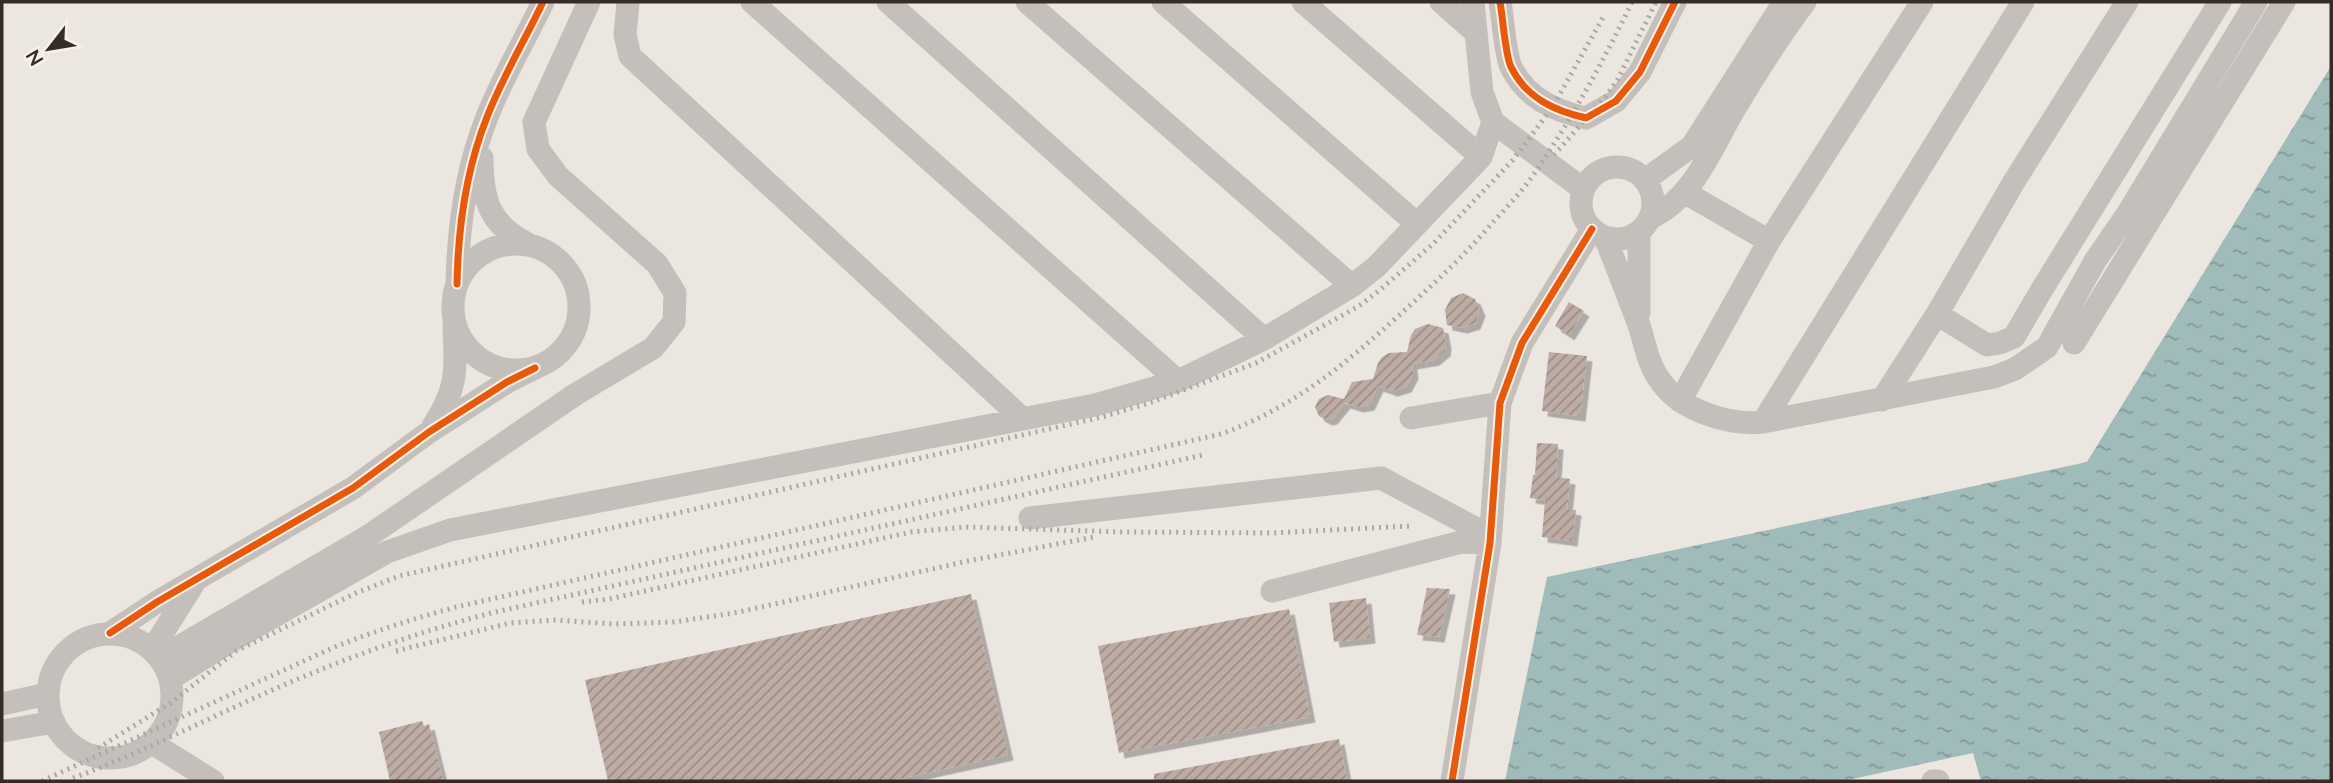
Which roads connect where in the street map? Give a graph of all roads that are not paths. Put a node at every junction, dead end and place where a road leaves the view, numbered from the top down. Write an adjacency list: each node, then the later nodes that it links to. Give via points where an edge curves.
1 (543, 2): 22 (street)
2 (589, 2): 54 (street, via 534,122 538,149 558,176 657,264 675,293 674,322 653,348 576,394 366,537)
3 (628, 2): 46 (street, via 625,35 630,56)
4 (752, 2): 41 (street)
5 (888, 2): 38 (street)
6 (1027, 2): 34 (street)
7 (1163, 2): 28 (street)
8 (1303, 2): 24 (street)
9 (1441, 2): 21 (street)
10 (1473, 2): 21 (street)
11 (1500, 2): 12 (street, via 1510,66 1523,84 1552,108 1587,118 1616,101 1640,72)
12 (1675, 2)
13 (1784, 2): 25 (street, via 1692,146)
14 (1805, 2): 27 (street)
15 (1922, 2): 31 (street)
16 (2023, 2): 47 (street)
17 (2127, 2): 35 (street)
18 (2220, 2): 35 (street, via 2014,337 1987,345)
19 (2256, 2): 42 (street, via 2095,261 2047,347 2023,365 1994,377)
20 (2284, 2): 39 (street)
21 (1476, 33): 23 (street, via 1482,92)
22 (487, 117): 32 (street, via 485,200 510,236); 33 (street, via 462,217)
23 (1493, 122): 24 (street); 26 (street)
24 (1481, 157): 28 (street)
25 (1644, 180): 26 (street, via 1632,170 1616,166 1593,175); 29 (street, via 1653,198)
26 (1583, 189): 30 (street, via 1582,213)
27 (1684, 192): 29 (street); 31 (street)
28 (1417, 224): 34 (street)
29 (1644, 225): 30 (street, via 1623,239); 37 (street)
30 (1598, 233): 37 (street); 44 (street, via 1522,343)
31 (1769, 241): 43 (street)
32 (531, 246): 33 (street, via 508,244 486,251 469,265); 40 (street, via 553,256 567,271 579,310 575,330 563,349)
33 (457, 285): 36 (street)
34 (1352, 286): 38 (street)
35 (1937, 314): 42 (street)
36 (454, 319): 40 (street, via 462,339 484,361 514,370); 48 (street, via 454,386)
37 (1639, 327): 43 (street, via 1650,363)
38 (1264, 339): 41 (street)
39 (2074, 343)
40 (535, 368): 48 (street)
41 (1178, 381): 46 (street, via 1095,405)
42 (1882, 400): 47 (street)
43 (1679, 401): 47 (street, via 1722,419)
44 (1500, 403): 45 (street); 50 (street)
45 (1411, 418)
46 (1023, 419): 54 (street, via 450,530 387,552 230,641)
47 (1763, 422)
48 (429, 432): 51 (street, via 353,488)
49 (1030, 518): 50 (street, via 1381,478)
50 (1490, 540): 52 (street, via 1461,542); 61 (street)
51 (196, 580): 53 (street); 54 (street)
52 (1272, 591)
53 (110, 633): 54 (street, via 132,638); 55 (street, via 87,637 68,649 54,668)
54 (160, 662): 59 (street, via 172,702)
55 (47, 694): 56 (street); 57 (street)
56 (2, 704)
57 (54, 722): 58 (street); 59 (street, via 67,742 98,757 132,755)
58 (2, 731)
59 (152, 743): 60 (street)
60 (213, 781)
61 (1452, 781)

